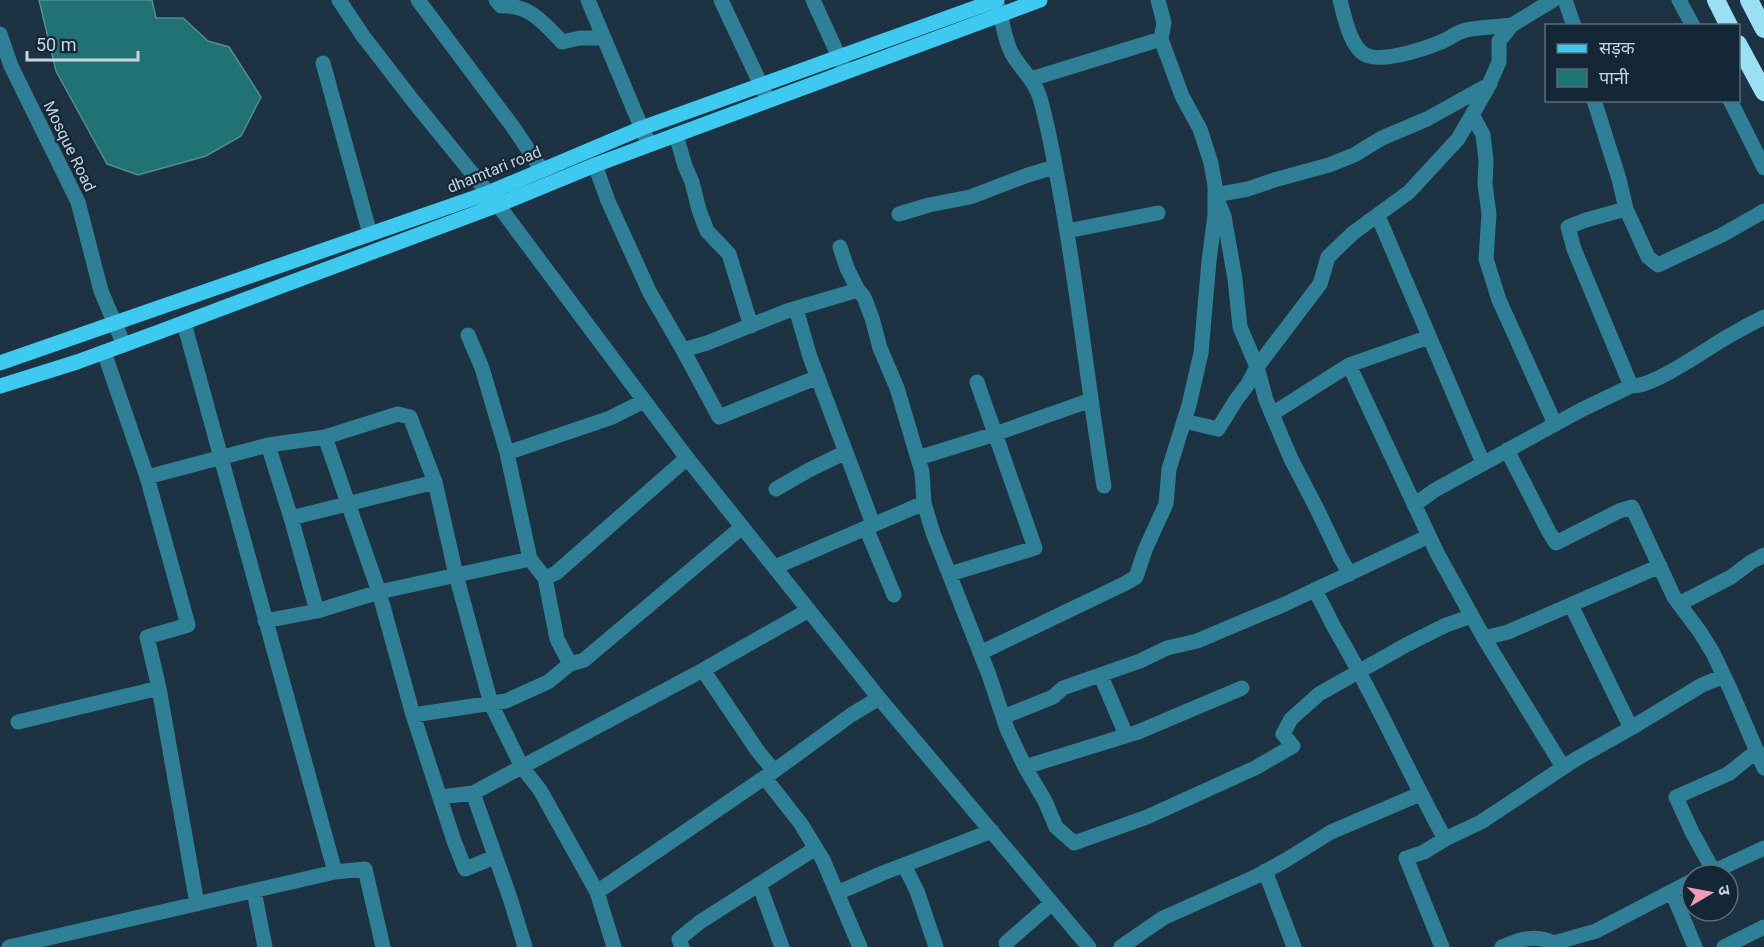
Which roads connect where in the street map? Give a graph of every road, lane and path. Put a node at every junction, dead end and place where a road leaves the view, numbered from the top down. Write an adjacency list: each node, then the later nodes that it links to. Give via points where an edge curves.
1 (339, 0): 42 (street, via 363,36)
2 (418, 0): 41 (street)
3 (496, 0): 22 (street, via 501,6 514,5 541,19 562,42)
4 (588, 0): 22 (street)
5 (721, 0): 29 (street)
6 (813, 0): 26 (street)
7 (1040, 0): 15 (main road)
8 (1158, 0): 23 (street, via 1164,23)
9 (1340, 0): 19 (street, via 1355,46 1365,55 1404,54 1465,30)
10 (1553, 0): 19 (street)
11 (1565, 0): 16 (street)
12 (1679, 0): 17 (street)
13 (1716, 0): 18 (highway)
14 (1749, 0): 20 (highway)
15 (998, 5): 26 (main road); 27 (street, via 1010,49)
16 (1573, 24)
17 (1692, 24)
18 (1728, 24)
19 (1512, 25): 28 (street, via 1499,40 1499,62)
20 (1764, 29)
21 (0, 34): 57 (street, Mosque Road, via 11,66 78,202 101,291)
22 (604, 38): 35 (street)
23 (1161, 39): 27 (street); 43 (street, via 1182,96 1200,129 1211,163)
24 (1740, 48): 30 (highway)
25 (323, 63): 51 (street)
26 (843, 65): 29 (main road, dhamtari road); 31 (main road)
27 (1031, 79): 39 (street, via 1040,95)
28 (1490, 84): 34 (street); 43 (street, via 1329,165)
29 (761, 85): 31 (street); 35 (main road, dhamtari road)
30 (1764, 92)
31 (768, 100): 36 (main road)
32 (1595, 102): 45 (street)
33 (1731, 102): 40 (street)
34 (1473, 116): 49 (street, via 1458,139 1409,192); 75 (street, via 1483,135 1486,160 1486,259 1499,300)
35 (642, 128): 37 (street); 41 (main road, dhamtari road)
36 (676, 135): 37 (main road); 58 (street, via 707,231 729,254)
37 (651, 144): 38 (main road)
38 (594, 165): 44 (main road); 62 (street, via 650,293)
39 (1055, 167): 48 (street, via 970,197); 50 (street)
40 (1764, 168)
41 (542, 170): 42 (main road, dhamtari road)
42 (488, 193): 44 (street); 51 (main road, dhamtari road)
43 (1215, 195): 66 (street, via 1224,216 1240,327); 74 (street, via 1201,353)
44 (498, 205): 56 (main road); 72 (street)
45 (1626, 209): 46 (street, via 1648,257 1658,265); 70 (street, via 1568,227)
46 (1764, 211)
47 (1158, 213): 50 (street)
48 (899, 214)
49 (1378, 216): 60 (street); 66 (street, via 1328,257 1320,284)
50 (1067, 231): 71 (street)
51 (370, 234): 57 (main road, dhamtari road)
52 (840, 247): 53 (street)
53 (858, 290): 54 (street); 84 (street, via 897,388)
54 (796, 309): 58 (street); 67 (street)
55 (1764, 317): 70 (street, via 1653,380)
56 (184, 323): 61 (main road); 82 (street)
57 (115, 324): 61 (street, Mosque Road); 64 (main road, dhamtari road)
58 (751, 326): 62 (street)
59 (468, 335): 81 (street)
60 (1429, 337): 65 (street); 85 (street)
61 (124, 345): 63 (main road)
62 (683, 350): 67 (street, via 719,417)
63 (104, 352): 69 (main road); 86 (street)
64 (0, 363)
65 (1349, 365): 73 (street); 92 (street)
66 (1257, 367): 73 (street); 74 (street, via 1218,429)
67 (818, 377): 80 (street)
68 (977, 382): 76 (street)
69 (0, 386)
70 (1631, 386): 75 (street)
71 (1091, 400): 76 (street); 88 (street)
72 (644, 401): 81 (street, via 610,418); 83 (street)
73 (1272, 414): 102 (street)
74 (1184, 421): 115 (street, via 1169,469 1166,504 1136,577)
75 (1555, 424): 79 (street)
76 (996, 434): 84 (street); 101 (street, via 1035,548)
77 (325, 437): 78 (street); 87 (street, via 398,414 410,417); 91 (street)
78 (268, 445): 82 (street); 93 (street)
79 (1507, 450): 85 (street); 99 (street, via 1556,543 1632,507)
80 (846, 452): 89 (street); 94 (street)
81 (507, 453): 98 (street)
82 (220, 457): 86 (street); 113 (street)
83 (687, 458): 95 (street); 104 (street)
84 (918, 459): 90 (street)
85 (1483, 463): 92 (street)
86 (147, 477): 121 (street, via 189,625 147,637)
87 (435, 482): 91 (street); 103 (street)
88 (1104, 486)
89 (776, 489)
90 (924, 503): 94 (street); 101 (street)
91 (348, 504): 93 (street); 106 (street)
92 (1414, 505): 96 (street)
93 (291, 518): 110 (street)
94 (869, 526): 100 (street); 107 (street)
95 (742, 527): 100 (street); 116 (street, via 584,660)
96 (1429, 536): 102 (street); 112 (street)
97 (1764, 555): 108 (street)
98 (531, 558): 103 (street); 104 (street)
99 (1660, 566): 108 (street); 109 (street)
100 (775, 567): 111 (street)
101 (950, 574): 115 (street)
102 (1350, 574): 105 (street)
103 (456, 575): 106 (street); 124 (street)
104 (545, 579): 116 (street, via 557,639)
105 (1314, 590): 118 (street); 119 (street, via 1197,641 1167,648)
106 (379, 592): 110 (street); 125 (street)
107 (894, 595)
108 (1679, 604): 120 (street)
109 (1571, 605): 114 (street); 128 (street)
110 (317, 610): 113 (street)
111 (809, 610): 117 (street); 123 (street)
112 (1472, 616): 114 (street); 118 (street, via 1446,625)
113 (265, 621): 147 (street)
114 (1484, 638): 133 (street)
115 (980, 653): 126 (street)
116 (570, 664): 124 (street, via 548,682)
117 (703, 670): 131 (street); 135 (street)
118 (1360, 671): 132 (street, via 1319,694 1292,719 1283,734 1293,746 1284,752 1147,818 1074,843 1056,827); 137 (street)
119 (1101, 676): 126 (street, via 1063,688 1053,697); 129 (street)
120 (1724, 676): 128 (street); 130 (street)
121 (159, 688): 127 (street); 156 (street)
122 (1242, 688): 129 (street)
123 (879, 698): 135 (street); 139 (street)
124 (491, 704): 125 (street); 131 (street)
125 (413, 716): 138 (street)
126 (1003, 717): 132 (street)
127 (18, 722)
128 (1631, 728): 133 (street)
129 (1126, 735): 132 (street)
130 (1757, 751): 134 (street); 144 (street, via 1728,774 1676,797)
131 (522, 767): 136 (street); 152 (street, via 540,790)
132 (1025, 767)
133 (1563, 767): 140 (street, via 1481,822)
134 (1764, 768)
135 (770, 774): 141 (street); 152 (street)
136 (473, 793): 138 (street); 143 (street)
137 (1420, 794): 140 (street); 148 (street, via 1331,832)
138 (441, 797): 143 (street, via 465,869)
139 (992, 831): 146 (street); 155 (street)
140 (1445, 839): 159 (street, via 1406,858)
141 (816, 848): 149 (street); 154 (street)
142 (1764, 848): 145 (street)
143 (495, 857): 163 (street)
144 (1706, 863)
145 (1732, 863)
146 (904, 865): 154 (street); 168 (street)
147 (335, 872): 151 (street); 162 (street, via 365,869)
148 (1265, 872): 170 (street, via 1163,918); 171 (street)
149 (759, 884): 165 (street, via 679,939); 166 (street)
150 (1680, 888): 153 (street)
151 (254, 891): 156 (street); 161 (street)
152 (597, 892): 164 (street)
153 (1672, 892): 172 (street, via 1596,931 1554,943 1542,938 1523,939); 173 (street)
154 (837, 893): 167 (street)
155 (1052, 903): 158 (street); 169 (street)
156 (197, 904): 160 (street)
157 (1764, 927): 174 (street)
158 (1006, 943)
159 (1437, 946)
160 (9, 947)
161 (264, 947)
162 (383, 947)
163 (525, 947)
164 (614, 947)
165 (682, 947)
166 (782, 947)
167 (860, 947)
168 (936, 947)
169 (1089, 947)
170 (1121, 947)
171 (1294, 947)
172 (1502, 947)
173 (1695, 947)
174 (1724, 947)

